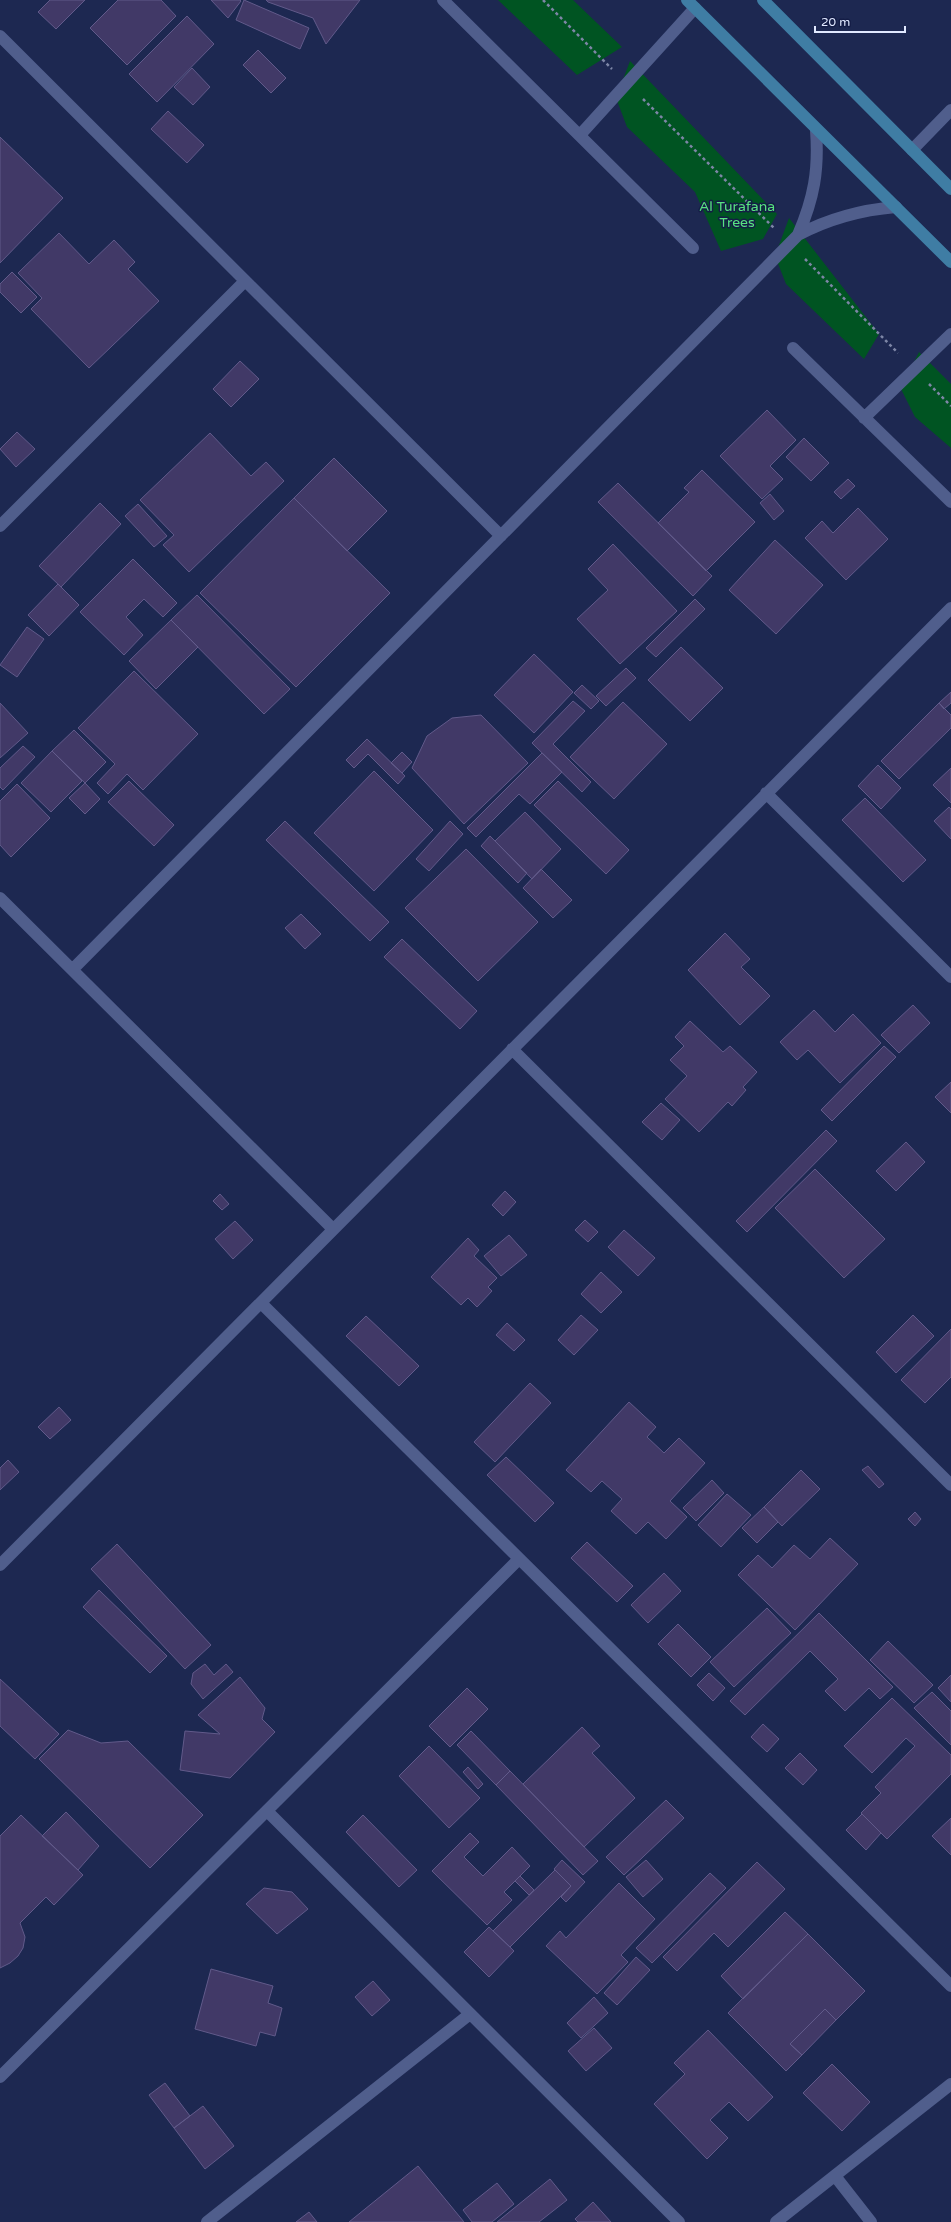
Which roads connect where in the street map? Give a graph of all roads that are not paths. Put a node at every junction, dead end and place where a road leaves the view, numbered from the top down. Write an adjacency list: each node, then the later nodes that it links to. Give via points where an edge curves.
1 (443, 0): 7 (street)
2 (763, 0): 8 (main road)
3 (691, 4): 6 (main road); 7 (street, via 627,84)
4 (0, 36): 14 (street)
5 (951, 110): 8 (street)
6 (816, 130): 10 (main road); 11 (street, via 818,157 815,184 809,210)
7 (580, 135): 12 (street)
8 (912, 150): 9 (main road)
9 (951, 189)
10 (896, 207): 11 (street, via 845,214 821,223); 13 (main road)
11 (794, 239): 20 (street)
12 (694, 248)
13 (951, 262)
14 (245, 282): 19 (street); 20 (street)
15 (951, 334): 17 (street)
16 (792, 348): 17 (street)
17 (864, 418): 18 (street)
18 (951, 502)
19 (0, 526)
20 (501, 536): 24 (street)
21 (951, 608): 22 (street)
22 (766, 794): 25 (street); 26 (street)
23 (0, 898): 24 (street)
24 (73, 969): 27 (street)
25 (951, 977)
26 (512, 1049): 27 (street); 29 (street)
27 (333, 1229): 28 (street)
28 (261, 1303): 30 (street); 31 (street)
29 (951, 1485)
30 (519, 1559): 32 (street); 33 (street)
31 (0, 1565)
32 (267, 1811): 34 (street); 35 (street)
33 (951, 1986)
34 (470, 2014): 38 (street); 39 (street)
35 (0, 2077)
36 (951, 2084): 37 (street)
37 (835, 2176): 40 (street); 41 (street)
38 (207, 2222)
39 (679, 2222)
40 (776, 2222)
41 (871, 2222)

